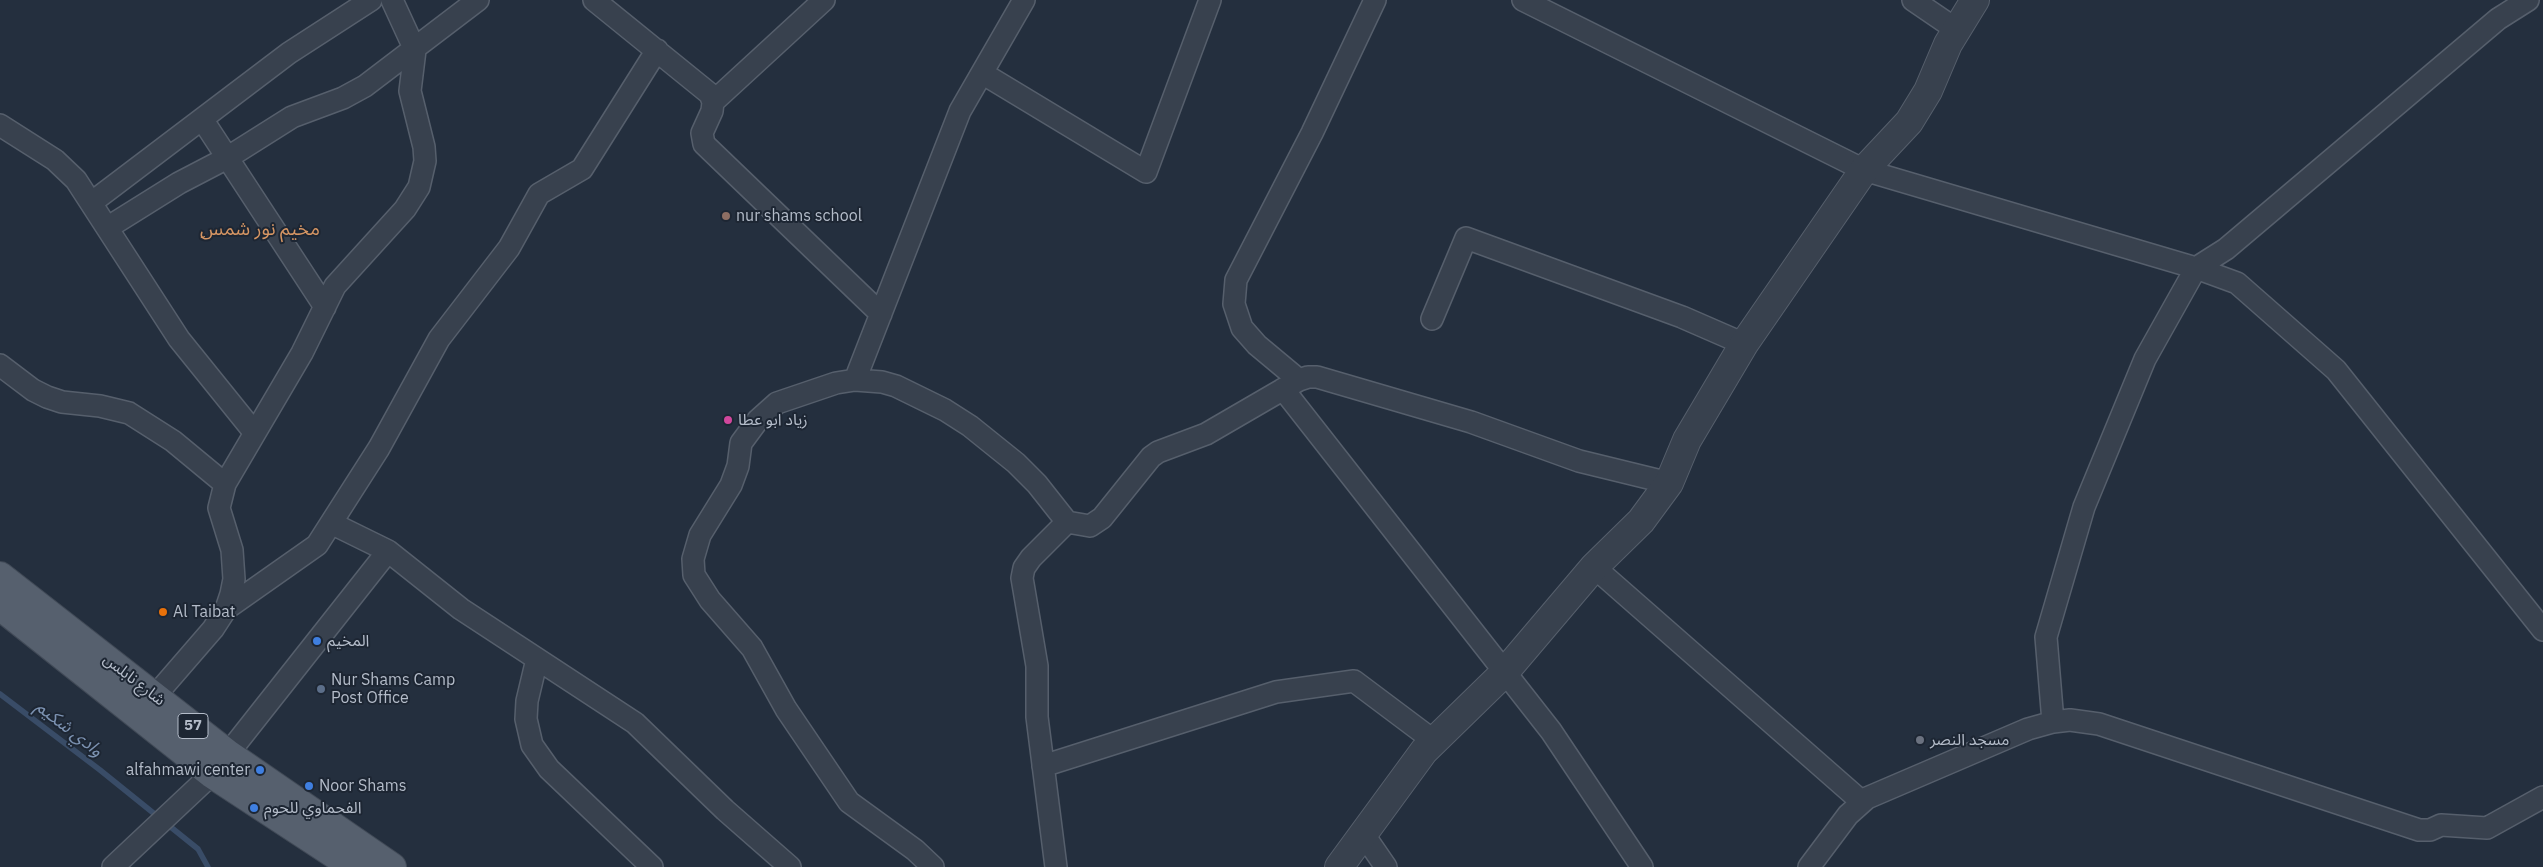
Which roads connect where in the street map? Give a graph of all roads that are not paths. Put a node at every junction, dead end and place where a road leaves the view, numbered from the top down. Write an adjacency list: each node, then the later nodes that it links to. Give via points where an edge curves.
1 (371, 0): 18 (street, via 289,53)
2 (392, 0): 14 (street)
3 (478, 0): 14 (street)
4 (594, 0): 15 (street)
5 (824, 0): 17 (street)
6 (1024, 0): 16 (street)
7 (1210, 0): 16 (street, via 1146,172)
8 (1375, 0): 31 (street, via 1312,133 1236,280 1234,304 1242,328)
9 (1522, 0): 21 (street)
10 (1913, 0): 13 (street)
11 (1976, 0): 13 (street)
12 (2528, 0): 24 (street, via 2498,19 2226,250)
13 (1957, 30): 21 (street, via 1909,122)
14 (414, 50): 20 (street, via 365,86 343,98 292,116); 25 (street, via 410,91 425,160 419,187 405,209 335,286)
15 (657, 50): 17 (street, via 710,94); 36 (street, via 582,169 539,194 509,248 439,339 379,448)
16 (982, 73): 26 (street, via 960,111 939,160)
17 (714, 102): 26 (street, via 702,133 704,144)
18 (202, 119): 20 (street); 22 (street)
19 (0, 125): 22 (street, via 66,169)
20 (228, 158): 23 (street, via 179,183); 25 (street)
21 (1864, 170): 24 (street); 28 (street)
22 (91, 202): 23 (street)
23 (107, 228): 32 (street, via 179,339)
24 (2196, 268): 42 (street, via 2236,283 2336,370); 46 (street, via 2145,359 2084,507 2046,637)
25 (325, 307): 32 (street, via 302,353)
26 (881, 314): 30 (street)
27 (1432, 319): 28 (street, via 1466,238 1682,317)
28 (1744, 344): 33 (street, via 1687,440)
29 (0, 364): 34 (street, via 47,397 128,413 173,441)
30 (855, 380): 35 (street, via 896,386 970,426 1016,463); 58 (street, via 777,403 758,420 741,443 731,485 700,535 693,559 694,575 710,600 752,648 786,709 849,802)
31 (1291, 385): 33 (street, via 1317,377 1471,422 1579,461); 35 (street, via 1206,434 1158,452 1102,518 1090,526); 44 (street)
32 (254, 432): 34 (street)
33 (1669, 483): 38 (street, via 1641,521)
34 (225, 484): 41 (street, via 219,508 234,564)
35 (1067, 522): 49 (street, via 1031,558 1022,578 1037,666 1037,717)
36 (331, 523): 37 (street); 41 (street, via 317,545)
37 (388, 551): 43 (street, via 461,609); 48 (street)
38 (1594, 567): 44 (street); 51 (street)
39 (0, 576): 45 (main road, شارع نابلس / 57)
40 (0, 606): 48 (main road, شارع نابلس / 57)
41 (226, 609): 45 (street, via 213,629)
42 (2543, 630)
43 (537, 659): 56 (street, via 526,719 536,751 548,769); 57 (street, via 635,723)
44 (1504, 673): 47 (street); 62 (street, via 1551,731)
45 (154, 696): 48 (main road, شارع نابلس / 57)
46 (2053, 722): 50 (street, via 2070,720 2099,724 2419,830 2441,825 2487,828); 51 (street, via 2010,736)
47 (1434, 741): 49 (street, via 1354,681 1276,692); 52 (street)
48 (220, 764): 53 (street); 54 (main road, شارع نابلس / 57); 55 (main road, شارع نابلس / 57)
49 (1043, 766): 59 (street)
50 (2543, 797)
51 (1862, 802): 63 (street, via 1848,815)
52 (1364, 835): 60 (street); 61 (street)
53 (113, 867)
54 (354, 867)
55 (392, 867)
56 (652, 867)
57 (790, 867)
58 (933, 867)
59 (1056, 867)
60 (1339, 867)
61 (1386, 867)
62 (1642, 867)
63 (1809, 867)

